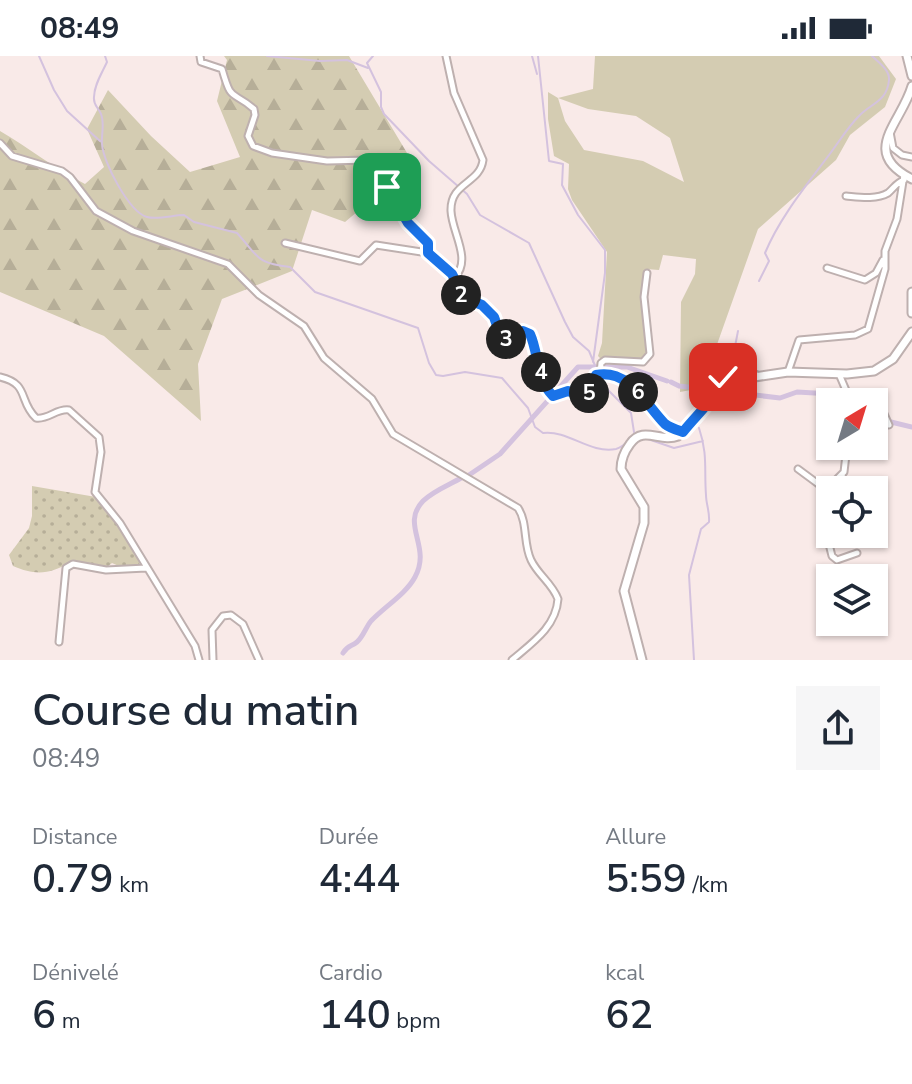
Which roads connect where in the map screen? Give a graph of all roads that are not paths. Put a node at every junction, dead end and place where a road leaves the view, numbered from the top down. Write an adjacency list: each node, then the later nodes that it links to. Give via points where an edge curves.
1 (200, 56): 12 (street, via 206,66 222,69 228,91 254,109 248,136 253,146 327,161 374,163 408,223 428,243)
2 (446, 56): 16 (street, via 454,93 483,160 481,169 453,198 451,211 463,256)
3 (907, 56): 4 (street)
4 (912, 76)
5 (912, 86): 6 (street)
6 (890, 132): 8 (street, via 893,148); 9 (street, via 888,161)
7 (0, 143): 41 (street, via 12,156 62,171 96,211 133,231 228,264 259,295 304,326 324,358 372,399 393,434 518,508 531,562 558,599 538,638)
8 (912, 157)
9 (907, 178): 10 (street, via 879,196); 13 (street)
10 (846, 196)
11 (285, 243): 12 (street, via 360,261 376,245)
12 (428, 253): 16 (street)
13 (884, 259): 14 (street, via 865,280); 20 (street, via 868,329 799,340)
14 (827, 268)
15 (647, 273): 21 (street, via 650,354 643,362 605,360)
16 (455, 277): 21 (street, via 464,298 494,317 501,337 530,334 535,361 553,396 568,391 586,397)
17 (912, 292): 18 (street)
18 (912, 313)
19 (912, 332): 22 (street, via 884,366)
20 (788, 372): 22 (street); 23 (street)
21 (598, 374): 29 (street, via 625,381 666,424)
22 (839, 374): 27 (street)
23 (756, 375): 25 (street, via 734,370); 26 (street)
24 (0, 377): 36 (street, via 20,386 36,418 69,410 99,437 95,492)
25 (723, 377): 26 (street); 28 (street)
26 (730, 385): 28 (street)
27 (845, 388)
28 (711, 402): 29 (street)
29 (683, 432): 42 (street, via 673,438 636,436 621,461 644,507 624,591)
30 (845, 460): 32 (street)
31 (798, 469): 32 (street, via 821,486)
32 (844, 472): 33 (street)
33 (842, 476)
34 (830, 548): 35 (street, via 837,560)
35 (857, 553)
36 (147, 568): 37 (street, via 66,568); 38 (street)
37 (59, 642)
38 (199, 660)
39 (213, 660): 40 (street, via 212,630 223,616 231,615 243,624)
40 (259, 660)
41 (512, 660)
42 (642, 660)

